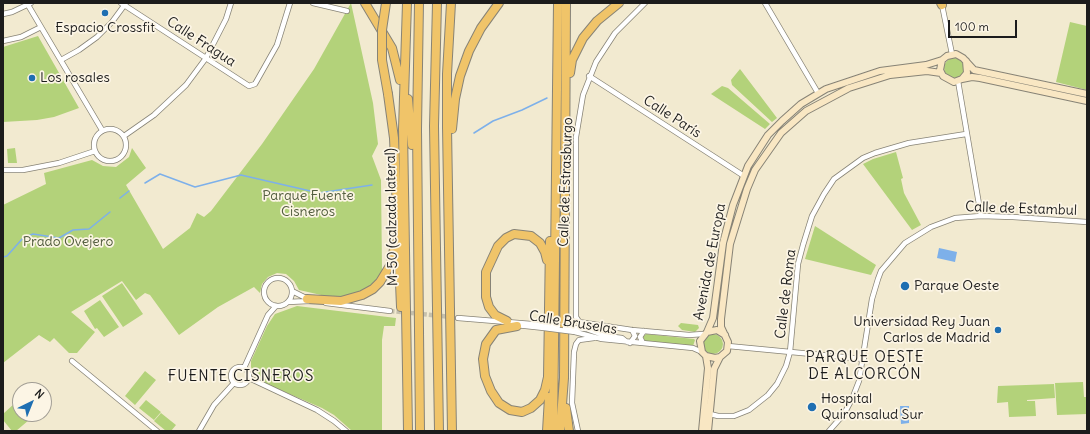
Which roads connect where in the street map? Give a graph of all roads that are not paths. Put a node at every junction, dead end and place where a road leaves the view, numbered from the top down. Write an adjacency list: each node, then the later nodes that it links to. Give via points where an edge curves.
1 (231, 3): 25 (street, via 226,19)
2 (290, 3): 25 (street, Calle Fragua, via 277,45 256,84 249,86)
3 (313, 3): 19 (street)
4 (365, 3): 36 (highway, via 396,59)
5 (386, 3): 40 (highway, bridge, via 382,30 382,60)
6 (407, 3): 23 (highway, M-50 (calzada lateral))
7 (419, 3): 45 (highway, via 416,75)
8 (437, 3): 90 (highway, via 434,126)
9 (451, 3): 48 (highway, via 448,74)
10 (499, 3): 48 (highway, via 481,28 469,51 456,94 452,128 452,220)
11 (558, 3): 35 (highway)
12 (566, 3): 41 (highway)
13 (619, 3): 41 (highway, via 590,28 572,60)
14 (645, 3): 30 (street, Calle de Estrasburgo, via 615,33)
15 (765, 3): 32 (street)
16 (30, 4): 20 (street); 21 (street)
17 (124, 4): 25 (street, Calle Fragua); 26 (street, via 112,22 97,37)
18 (942, 4): 24 (street)
19 (347, 11)
20 (3, 14)
21 (41, 27): 22 (street, via 21,37); 26 (street)
22 (3, 41)
23 (404, 50): 36 (highway, M-50 (calzada lateral)); 45 (highway)
24 (952, 54): 27 (street); 28 (street, via 960,56)
25 (206, 58): 39 (street, via 186,85 154,115)
26 (61, 60): 37 (street)
27 (942, 60): 29 (street); 32 (street, Avenida de Europa, via 869,73)
28 (966, 62): 31 (street, via 967,73); 33 (street, via 974,70)
29 (941, 73): 31 (street, via 950,81); 69 (street, Avenida de Europa, via 927,71 890,75 849,88 806,111 781,133 756,170 735,226 721,319)
30 (589, 76): 44 (street, Calle París); 60 (street, Calle de Estrasburgo, via 578,116 576,137 575,304)
31 (960, 80): 34 (street, via 980,78); 38 (street)
32 (818, 93): 44 (street, Avenida de Europa, via 796,108 772,131 755,154)
33 (1087, 94)
34 (1087, 101)
35 (556, 110): 49 (highway); 93 (highway)
36 (403, 129): 88 (highway, M-50 (calzada lateral))
37 (102, 130): 39 (street, via 112,128); 42 (street, via 94,139)
38 (966, 134): 46 (street); 74 (street, Calle de Roma, via 910,143 875,152 862,158 834,179 812,216 798,264)
39 (124, 136): 42 (street, via 126,150 116,160 102,159)
40 (394, 138): 51 (highway, via 396,237 391,264 380,282 362,295 341,301); 88 (highway)
41 (566, 149): 82 (highway)
42 (95, 151): 43 (street, via 59,163 23,170)
43 (3, 170)
44 (744, 176): 68 (street, Avenida de Europa, via 732,205 726,229 713,318)
45 (417, 196): 89 (highway)
46 (981, 216): 47 (street, Calle de Estambul); 77 (street, Calle de Estambul, via 955,218 931,226 913,236 896,252 881,271 872,299)
47 (1087, 222)
48 (449, 244): 91 (highway)
49 (549, 272): 59 (highway, via 545,252 540,243 531,236 514,234 498,246 486,272 486,297 495,315); 80 (highway)
50 (292, 291): 51 (street); 52 (street, via 286,281 273,280 267,284 265,291); 53 (street)
51 (311, 300): 53 (street); 55 (street)
52 (268, 301): 54 (street); 56 (street)
53 (288, 302): 54 (street)
54 (276, 306): 56 (street)
55 (390, 311)
56 (268, 314): 79 (street)
57 (458, 318): 58 (street, Calle Bruselas)
58 (492, 321): 59 (street, Calle Bruselas); 61 (street, Calle Bruselas)
59 (506, 321): 62 (street, Calle Bruselas)
60 (579, 322): 63 (street); 64 (street, Calle Bruselas)
61 (517, 326): 62 (street, Calle Bruselas); 80 (highway, via 496,330 486,344 484,371 491,391 504,407 522,412 540,400 546,390)
62 (544, 326): 65 (street, Calle Bruselas, bridge)
63 (587, 329): 64 (street, Calle Bruselas); 65 (street, Calle Bruselas); 71 (street, Calle Bruselas)
64 (621, 329): 66 (street, Calle Bruselas)
65 (575, 330): 70 (street, Calle Bruselas)
66 (632, 330): 67 (street, Calle Bruselas); 71 (street, Calle Bruselas, via 635,336)
67 (644, 331): 68 (street, Calle Bruselas, via 689,335); 72 (street, via 640,337)
68 (705, 333): 69 (street, via 717,330); 75 (street, via 700,345)
69 (725, 335): 73 (street)
70 (596, 338): 71 (street, Calle Bruselas); 96 (street, via 579,340 574,352 572,403)
71 (629, 342): 72 (street, Calle Bruselas)
72 (643, 343): 75 (street, Calle Bruselas, via 693,348)
73 (728, 346): 74 (street); 76 (street, via 727,351)
74 (790, 352): 77 (street); 84 (street, Calle de Roma, via 777,384 749,410 734,416)
75 (704, 354): 76 (street, via 710,358); 97 (street, via 708,368)
76 (720, 357): 84 (street, via 714,369)
77 (864, 359): 99 (street, Calle de Estambul, via 852,400 836,425)
78 (72, 361): 85 (street)
79 (244, 368): 81 (street); 83 (street, via 236,368 232,372 231,378)
80 (548, 377): 92 (highway)
81 (249, 378): 83 (street, via 242,385); 87 (street, via 316,410)
82 (564, 378): 94 (highway); 95 (highway, via 566,414)
83 (234, 383): 86 (street, via 214,405)
84 (710, 414): 98 (street)
85 (157, 431)
86 (199, 431)
87 (346, 431)
88 (407, 431)
89 (420, 431)
90 (440, 431)
91 (452, 431)
92 (547, 431)
93 (553, 431)
94 (560, 431)
95 (570, 431)
96 (578, 431)
97 (702, 431)
98 (708, 431)
99 (829, 431)

